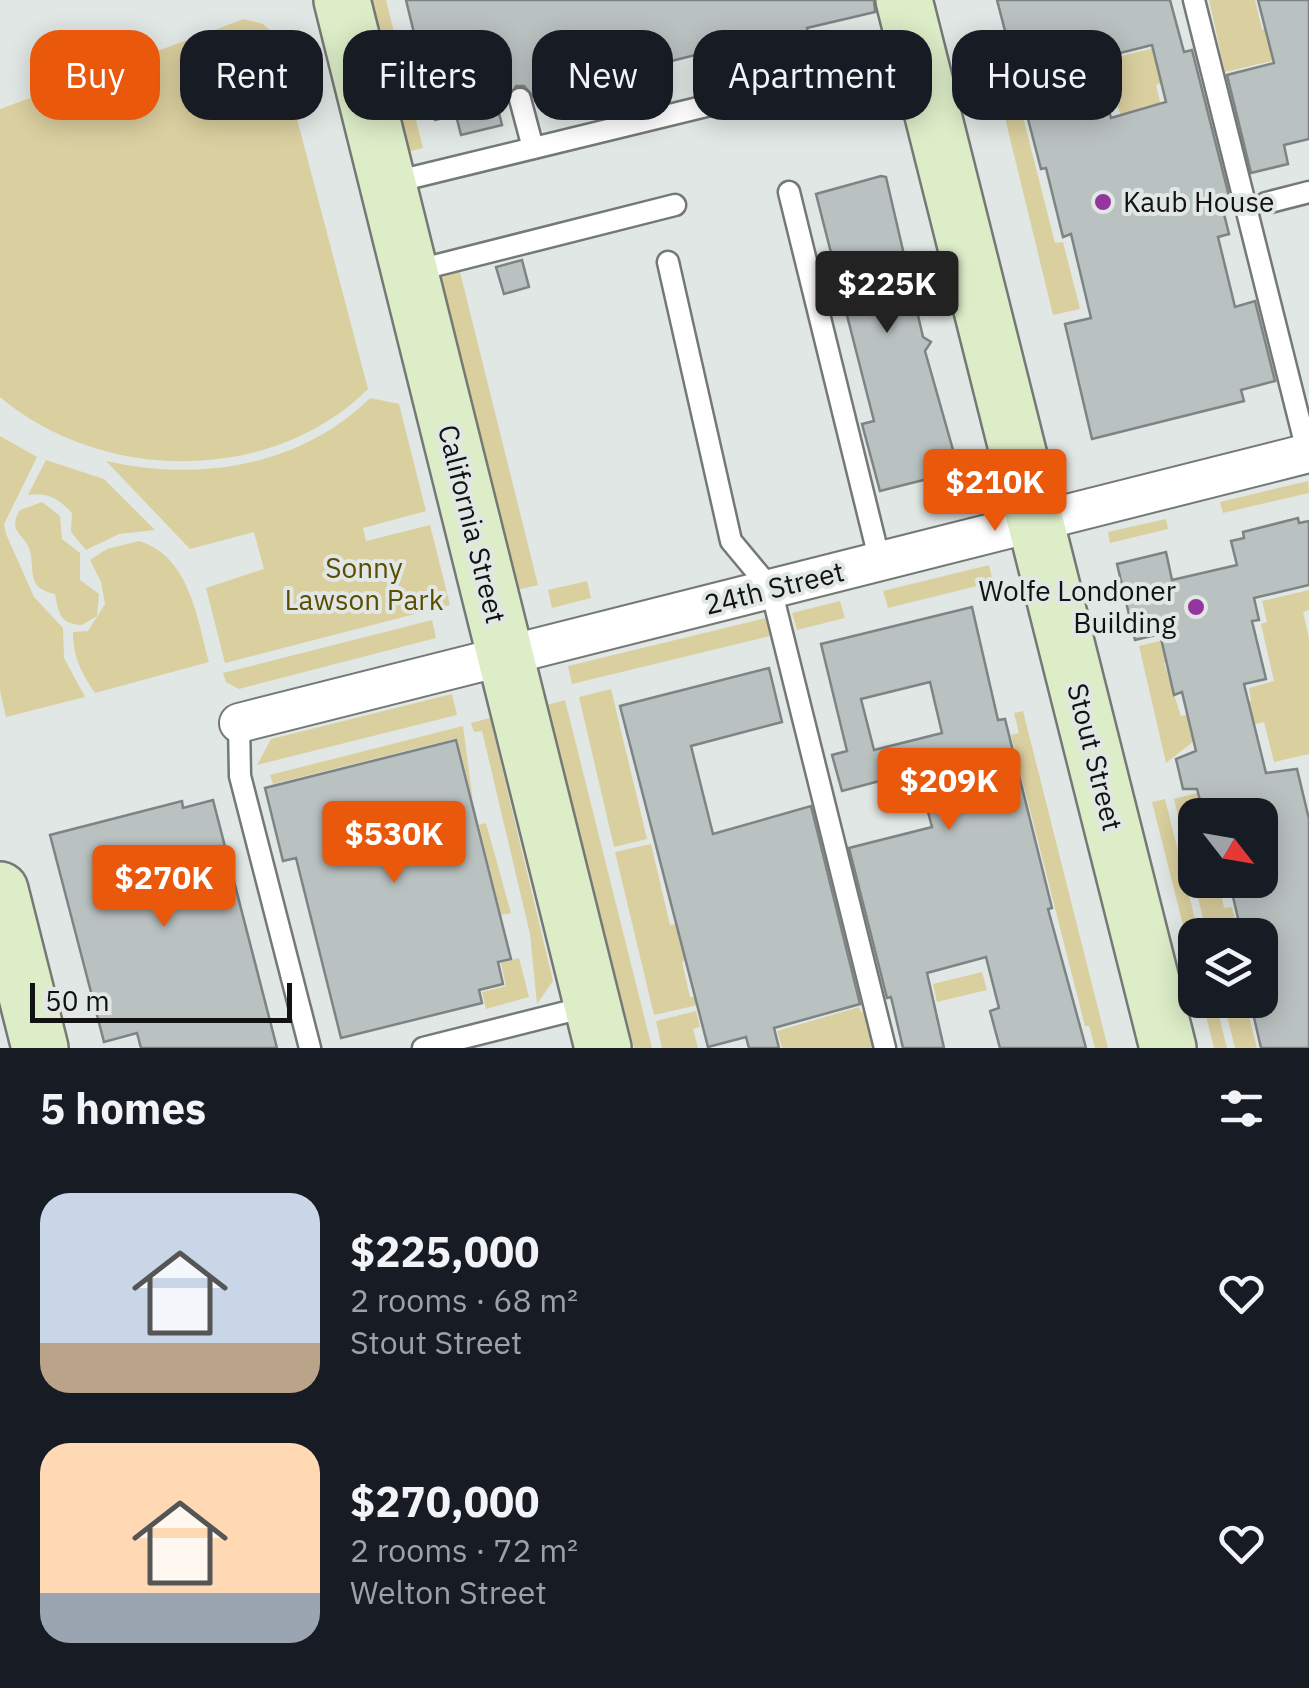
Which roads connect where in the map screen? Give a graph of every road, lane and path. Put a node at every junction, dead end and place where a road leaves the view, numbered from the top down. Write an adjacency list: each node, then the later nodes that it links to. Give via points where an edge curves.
1 (342, 0): 9 (street, California Street)
2 (904, 0): 4 (street, Stout Street)
3 (1194, 0): 16 (lane)
4 (912, 30)
5 (520, 99): 8 (lane)
6 (693, 109): 8 (lane)
7 (932, 110): 17 (street, Stout Street)
8 (532, 148): 9 (lane)
9 (388, 184): 15 (street, California Street)
10 (789, 192): 18 (lane)
11 (1309, 192): 12 (lane)
12 (1266, 203)
13 (675, 205): 15 (lane)
14 (668, 262): 19 (lane, via 730,540)
15 (410, 272): 20 (street, California Street)
16 (1309, 455): 17 (street, 24th Street)
17 (1036, 522): 18 (street, 24th Street); 28 (street, Stout Street)
18 (880, 562): 19 (street, 24th Street)
19 (771, 589): 20 (street, 24th Street); 27 (lane)
20 (505, 657): 21 (street, 24th Street); 23 (street, California Street)
21 (239, 724): 25 (lane, via 240,776)
22 (0, 890): 24 (street)
23 (598, 1027): 26 (lane)
24 (40, 1048)
25 (310, 1048)
26 (423, 1048)
27 (885, 1048)
28 (1168, 1048)

